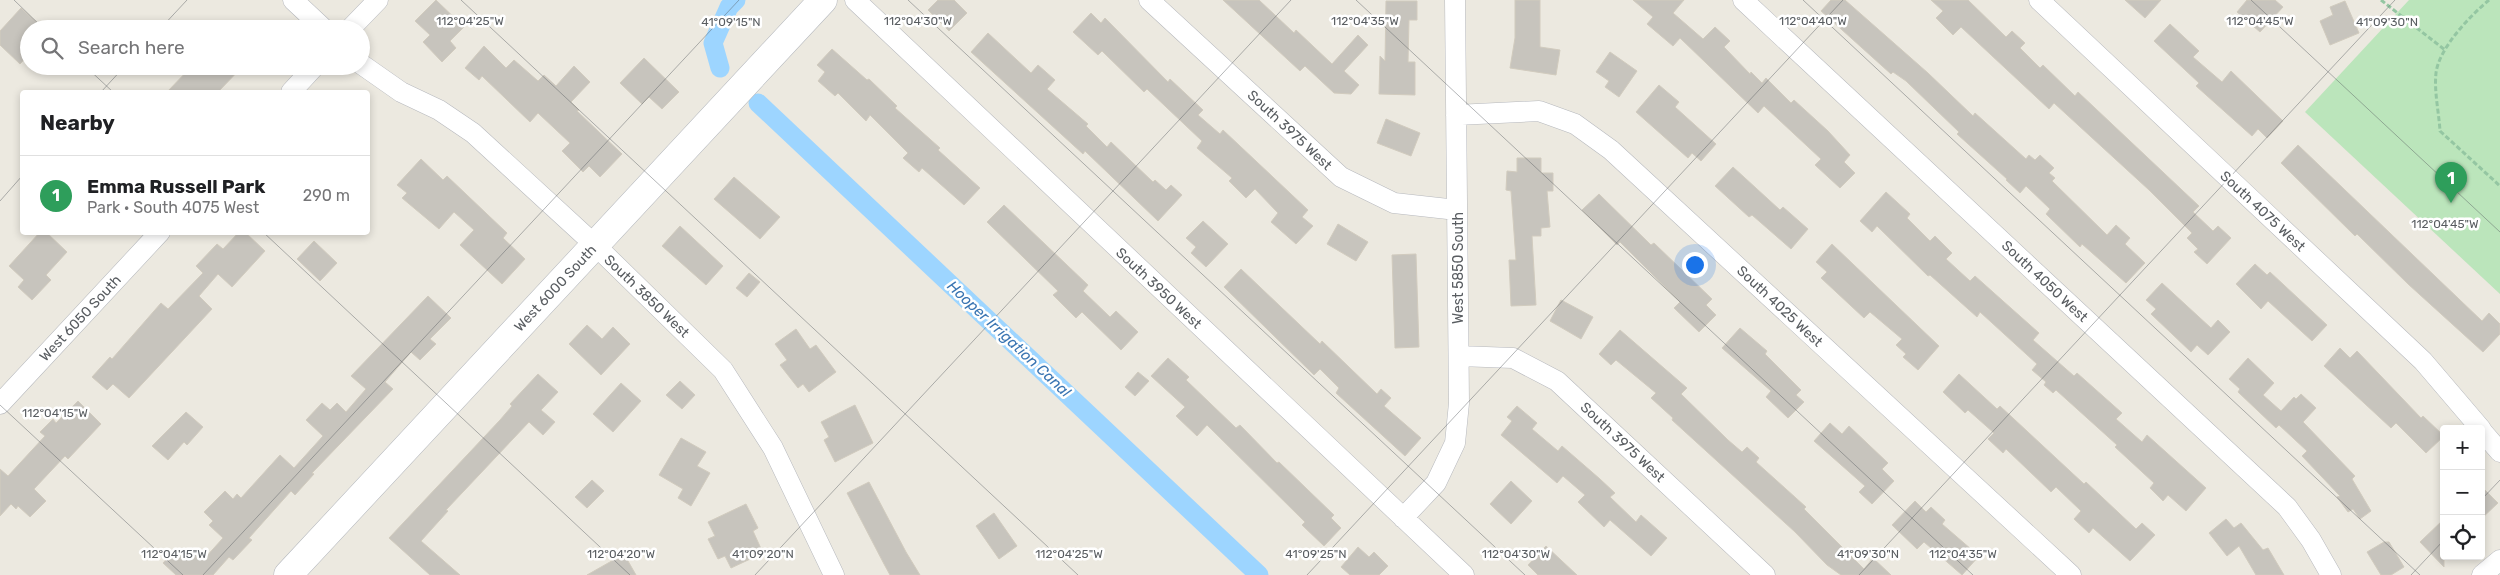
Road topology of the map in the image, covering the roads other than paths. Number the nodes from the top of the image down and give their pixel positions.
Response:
1 (293, 0) edge
2 (378, 0) edge
3 (823, 0) edge
4 (855, 0) edge
5 (1150, 0) edge
6 (1455, 0) edge
7 (1743, 0) edge
8 (2039, 0) edge
9 (314, 20) edge
10 (359, 20) edge
11 (370, 70) edge
12 (307, 75) edge
13 (293, 90) edge
14 (1456, 115) junction
15 (1457, 210) junction
16 (157, 235) edge
17 (595, 245) junction
18 (1458, 356) junction
19 (0, 404) edge
20 (2478, 425) edge
21 (2485, 434) edge
22 (2500, 452) edge
23 (1403, 518) junction
24 (2500, 560) edge
25 (288, 575) edge
26 (834, 575) edge
27 (1464, 575) edge
28 (1765, 575) edge
29 (2071, 575) edge
30 (2331, 575) edge
31 (2482, 575) edge

1 - 9 street
2 - 10 street
3 - 17 street, West 6000 South
4 - 23 street, South 3950 West
5 - 15 street, South 3975 West
6 - 14 street, West 5850 South
7 - 30 street, South 4050 West
8 - 20 street, South 4075 West
11 - 17 street, South 3850 West
12 - 13 street
14 - 15 street, West 5850 South
14 - 29 street, South 4025 West
15 - 18 street, West 5850 South
16 - 19 street, West 6050 South
17 - 25 street, West 6000 South
17 - 26 street, South 3850 West
18 - 23 street, West 5850 South
18 - 28 street, South 3975 West
21 - 22 street, South 4075 West
23 - 27 street, South 3950 West
24 - 31 street

